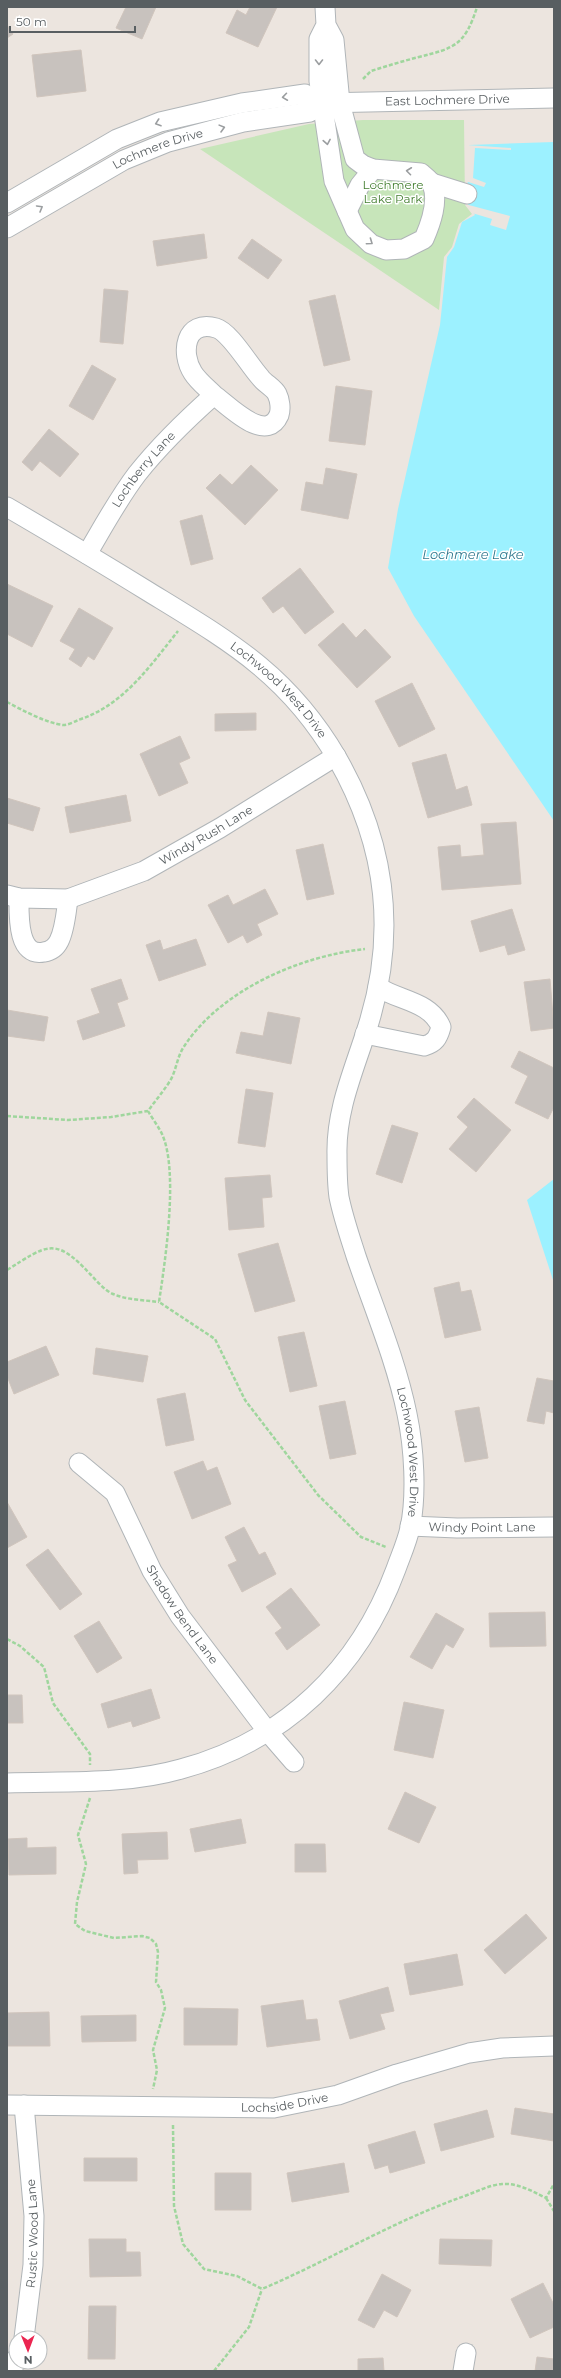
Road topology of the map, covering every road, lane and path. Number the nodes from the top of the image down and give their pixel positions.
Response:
1 (477, 7) edge
2 (326, 16) edge
3 (363, 79) dead end
4 (554, 98) edge
5 (330, 103) junction
6 (373, 169) junction
7 (432, 183) junction
8 (467, 194) dead end
9 (7, 203) edge
10 (347, 211) junction
11 (8, 225) edge
12 (214, 395) junction
13 (7, 507) edge
14 (87, 554) junction
15 (188, 616) junction
16 (7, 702) edge
17 (336, 756) junction
18 (13, 896) edge
19 (68, 899) junction
20 (384, 947) junction
21 (378, 987) junction
22 (365, 1034) junction
23 (148, 1111) junction
24 (7, 1116) edge
25 (7, 1270) edge
26 (159, 1302) junction
27 (79, 1463) dead end
28 (410, 1526) junction
29 (554, 1527) edge
30 (402, 1552) junction
31 (7, 1639) edge
32 (268, 1732) junction
33 (294, 1762) dead end
34 (91, 1780) junction
35 (7, 1783) edge
36 (554, 2046) edge
37 (15, 2105) edge
38 (169, 2107) junction
39 (554, 2184) edge
40 (546, 2198) junction
41 (554, 2211) edge
42 (262, 2289) junction
43 (25, 2330) edge
44 (214, 2371) edge

1 - 3 path
2 - 5 street
4 - 5 street, East Lochmere Drive
5 - 6 street
5 -> 9 street, Lochmere Drive
5 -> 10 street
11 -> 5 street, Lochmere Drive
7 -> 6 street
6 - 10 street
7 - 8 street
10 -> 7 street
12 - 12 street
12 - 14 street, Lochberry Lane
13 - 14 street, Lochwood West Drive
14 - 15 street, Lochwood West Drive
15 - 16 path
15 - 17 street, Lochwood West Drive
17 - 19 street, Windy Rush Lane
17 - 20 street, Lochwood West Drive
18 - 19 street, Windy Rush Lane
18 - 19 street, Windy Rush Lane
20 - 21 street, Lochwood West Drive
20 - 23 path
21 - 22 street, Lochwood West Drive
21 - 22 street
22 - 28 street, Lochwood West Drive
23 - 24 path
23 - 26 path
25 - 26 path
26 - 30 path
27 - 32 street, Shadow Bend Lane
28 - 29 street, Windy Point Lane
28 - 30 street, Lochwood West Drive
30 - 32 street, Lochwood West Drive
31 - 34 path
32 - 33 street, Shadow Bend Lane
32 - 34 street, Lochwood West Drive
34 - 35 street, Lochwood West Drive
34 - 38 path
36 - 38 street, Lochside Drive
37 - 38 street, Lochside Drive
37 - 43 street, Rustic Wood Lane
38 - 42 path
39 - 40 path
40 - 41 path
40 - 42 path
42 - 44 path

